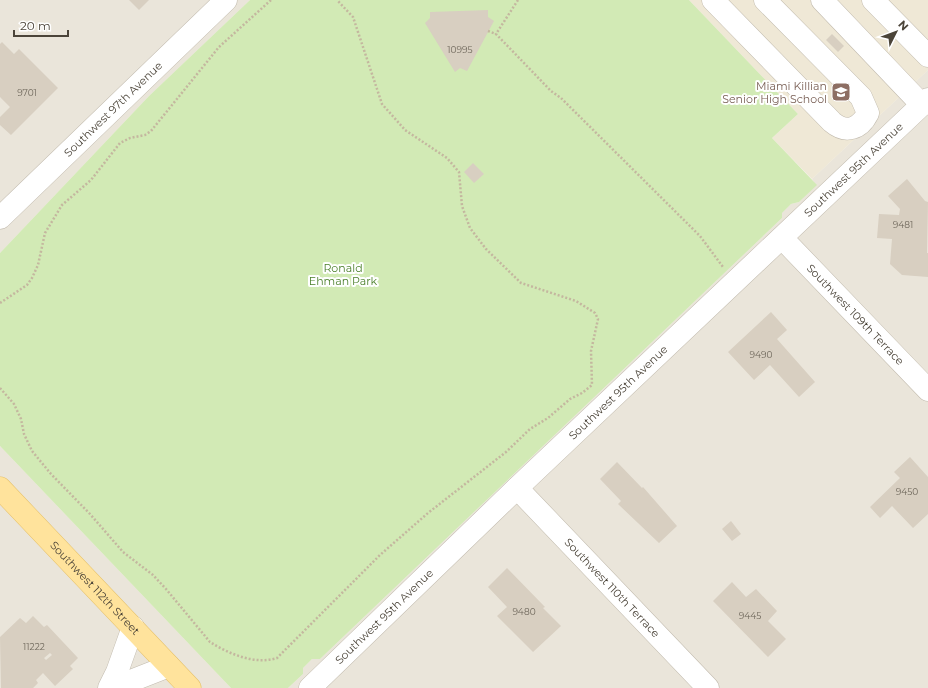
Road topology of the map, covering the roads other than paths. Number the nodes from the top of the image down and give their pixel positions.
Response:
1 (226, 0) edge
2 (714, 0) edge
3 (765, 0) edge
4 (822, 0) edge
5 (873, 0) edge
6 (928, 56) edge
7 (925, 102) edge
8 (3, 210) edge
9 (782, 238) junction
10 (928, 390) edge
11 (0, 488) edge
12 (517, 488) junction
13 (133, 627) junction
14 (170, 666) junction
15 (109, 688) edge
16 (114, 688) edge
17 (190, 688) edge
18 (310, 688) edge
19 (708, 688) edge

1 - 8 street, Southwest 97th Avenue
2 - 3 street
4 - 7 street
5 - 6 street
7 - 9 street, Southwest 95th Avenue
9 - 10 street, Southwest 109th Terrace
9 - 12 street, Southwest 95th Avenue
11 - 13 main road, Southwest 112th Street
12 - 18 street, Southwest 95th Avenue
12 - 19 street, Southwest 110th Terrace
13 - 14 main road, Southwest 112th Street
13 - 15 street
14 - 16 street
14 - 17 main road, Southwest 112th Street

